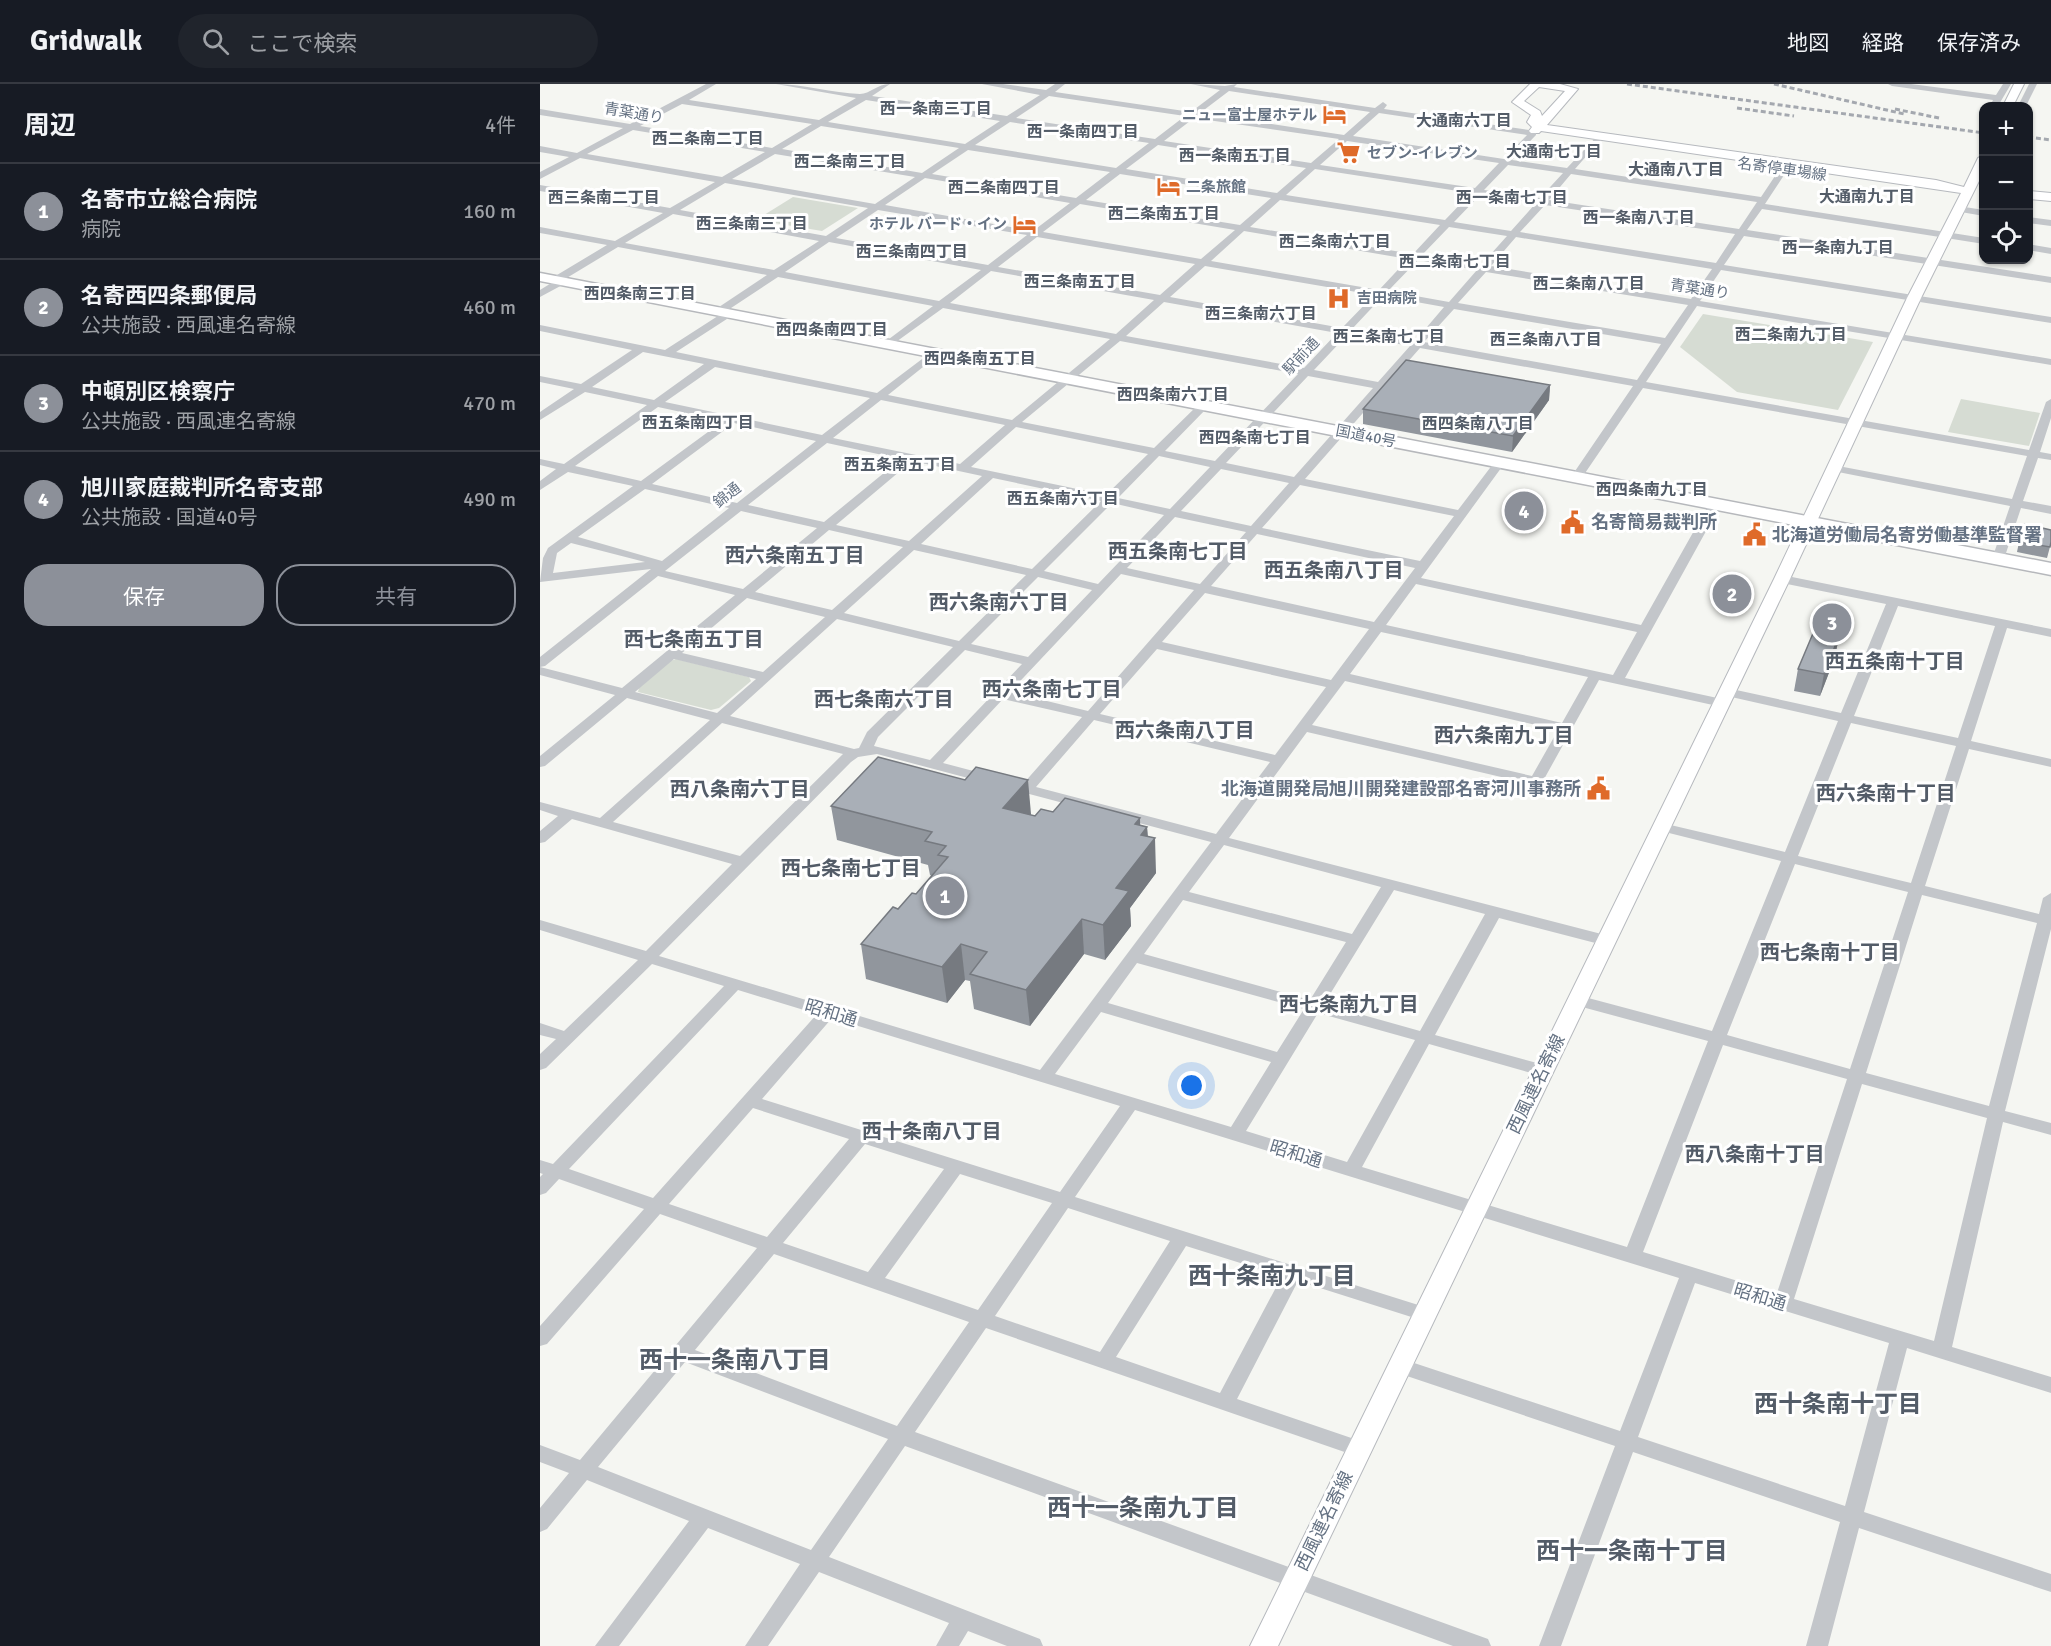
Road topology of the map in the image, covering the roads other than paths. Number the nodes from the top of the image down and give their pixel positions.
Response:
1 (712, 84) edge
2 (780, 84) edge
3 (886, 84) edge
4 (986, 84) edge
5 (1061, 84) edge
6 (1196, 84) edge
7 (1536, 84) edge
8 (1892, 84) edge
9 (2007, 84) edge
10 (2019, 84) edge
11 (2033, 84) edge
12 (1232, 86) edge
13 (1047, 93) junction
14 (864, 97) junction
15 (1999, 98) junction
16 (681, 101) junction
17 (1996, 102) edge
18 (2010, 102) edge
19 (2024, 102) edge
20 (1380, 107) junction
21 (540, 112) edge
22 (1193, 115) junction
23 (1008, 119) junction
24 (820, 123) junction
25 (631, 128) junction
26 (1536, 130) junction
27 (1346, 138) junction
28 (1598, 139) junction
29 (1157, 142) junction
30 (966, 147) junction
31 (540, 149) edge
32 (773, 151) junction
33 (579, 155) junction
34 (1506, 162) junction
35 (1313, 166) junction
36 (1786, 166) junction
37 (1979, 167) edge
38 (1118, 171) junction
39 (1569, 171) junction
40 (540, 176) edge
41 (922, 176) junction
42 (724, 180) junction
43 (540, 188) edge
44 (1968, 191) junction
45 (1478, 192) junction
46 (1979, 192) edge
47 (2033, 195) edge
48 (1278, 197) junction
49 (2051, 197) edge
50 (1078, 201) junction
51 (1542, 202) junction
52 (1761, 203) junction
53 (876, 206) junction
54 (1958, 209) junction
55 (672, 211) junction
56 (1979, 212) edge
57 (2033, 221) edge
58 (2051, 223) edge
59 (1447, 224) junction
60 (1241, 229) junction
61 (540, 230) edge
62 (1741, 232) junction
63 (1036, 234) junction
64 (1514, 234) junction
65 (1946, 234) junction
66 (828, 239) junction
67 (1979, 240) edge
68 (616, 244) junction
69 (2033, 248) edge
70 (2051, 251) edge
71 (1415, 257) junction
72 (1203, 262) junction
73 (1932, 262) junction
74 (1718, 267) junction
75 (991, 268) junction
76 (1483, 268) junction
77 (776, 274) junction
78 (540, 277) edge
79 (559, 280) junction
80 (2051, 280) edge
81 (1381, 293) junction
82 (540, 294) edge
83 (1162, 298) junction
84 (1914, 298) junction
85 (1694, 303) junction
86 (942, 305) junction
87 (1451, 305) junction
88 (724, 312) junction
89 (2051, 320) edge
90 (540, 328) edge
91 (1346, 331) junction
92 (1118, 337) junction
93 (1896, 337) junction
94 (1667, 342) junction
95 (889, 344) junction
96 (1418, 344) junction
97 (642, 348) junction
98 (668, 353) junction
99 (934, 353) junction
100 (2051, 362) edge
101 (714, 363) junction
102 (1307, 372) junction
103 (540, 379) edge
104 (1070, 379) junction
105 (1639, 384) junction
106 (1381, 386) junction
107 (582, 388) junction
108 (880, 396) junction
109 (2051, 402) edge
110 (657, 404) junction
111 (1204, 405) junction
112 (1265, 416) junction
113 (540, 417) edge
114 (732, 420) junction
115 (1855, 422) junction
116 (1014, 423) junction
117 (1342, 431) junction
118 (824, 440) junction
119 (1156, 452) junction
120 (2034, 454) junction
121 (2051, 457) edge
122 (909, 458) junction
123 (540, 462) edge
124 (1500, 462) junction
125 (1219, 465) junction
126 (567, 468) junction
127 (1833, 468) junction
128 (962, 469) junction
129 (990, 475) junction
130 (1577, 477) junction
131 (1298, 480) junction
132 (644, 485) junction
133 (540, 486) edge
134 (1108, 500) junction
135 (1715, 504) junction
136 (2017, 504) junction
137 (739, 507) junction
138 (2051, 510) edge
139 (1173, 513) junction
140 (1462, 514) junction
141 (1809, 522) junction
142 (826, 527) junction
143 (1254, 530) junction
144 (570, 539) junction
145 (913, 546) junction
146 (1998, 559) junction
147 (1424, 566) junction
148 (660, 568) junction
149 (2051, 569) edge
150 (1119, 570) junction
151 (1034, 573) junction
152 (543, 578) edge
153 (1782, 579) junction
154 (1413, 580) junction
155 (1101, 588) junction
156 (1203, 588) junction
157 (745, 593) junction
158 (1893, 602) junction
159 (836, 615) junction
160 (2002, 624) junction
161 (1378, 627) junction
162 (1646, 630) junction
163 (2051, 633) edge
164 (1154, 644) junction
165 (962, 645) junction
166 (671, 654) junction
167 (1031, 662) junction
168 (540, 663) edge
169 (540, 671) edge
170 (1595, 676) junction
171 (766, 677) junction
172 (1338, 680) junction
173 (1617, 680) junction
174 (624, 693) junction
175 (1000, 694) junction
176 (1724, 698) junction
177 (1090, 716) junction
178 (720, 718) junction
179 (1847, 718) junction
180 (1303, 727) junction
181 (1565, 728) junction
182 (1962, 743) junction
183 (860, 751) junction
184 (1278, 760) junction
185 (540, 763) edge
186 (2051, 763) edge
187 (934, 764) junction
188 (1027, 788) junction
189 (540, 806) edge
190 (569, 814) junction
191 (603, 823) junction
192 (1662, 828) junction
193 (1220, 838) junction
194 (540, 839) edge
195 (1791, 858) junction
196 (743, 862) junction
197 (1391, 883) junction
198 (1917, 889) junction
199 (1178, 894) junction
200 (2051, 898) edge
201 (1495, 910) junction
202 (2048, 921) edge
203 (540, 925) edge
204 (1357, 940) junction
205 (1606, 941) junction
206 (1132, 956) junction
207 (649, 958) junction
208 (735, 984) junction
209 (1577, 1000) junction
210 (1096, 1005) junction
211 (1315, 1006) junction
212 (828, 1012) junction
213 (540, 1029) edge
214 (1424, 1037) junction
215 (567, 1038) junction
216 (1717, 1039) junction
217 (1281, 1059) junction
218 (540, 1064) edge
219 (1542, 1070) junction
220 (1044, 1077) junction
221 (1857, 1077) junction
222 (750, 1101) junction
223 (1131, 1103) junction
224 (1996, 1114) junction
225 (2051, 1129) edge
226 (1235, 1134) junction
227 (861, 1136) junction
228 (956, 1166) junction
229 (548, 1169) edge
230 (1351, 1171) junction
231 (540, 1188) edge
232 (1066, 1200) junction
233 (657, 1207) junction
234 (1475, 1210) junction
235 (1182, 1237) junction
236 (768, 1245) junction
237 (1632, 1257) junction
238 (1293, 1273) junction
239 (1689, 1275) junction
240 (872, 1281) junction
241 (1783, 1304) junction
242 (1424, 1314) junction
243 (984, 1319) junction
244 (540, 1339) edge
245 (1900, 1340) junction
246 (680, 1352) junction
247 (1941, 1352) junction
248 (1104, 1361) junction
249 (1399, 1366) junction
250 (2051, 1385) edge
251 (1225, 1403) junction
252 (902, 1436) junction
253 (1626, 1441) junction
254 (1359, 1449) junction
255 (540, 1453) edge
256 (583, 1470) junction
257 (703, 1518) junction
258 (1852, 1518) junction
259 (540, 1523) edge
260 (815, 1561) junction
261 (1296, 1578) junction
262 (2051, 1583) edge
263 (963, 1619) junction
264 (606, 1646) edge
265 (756, 1646) edge
266 (947, 1646) edge
267 (1032, 1646) edge
268 (1263, 1646) edge
269 (1480, 1646) edge
270 (1550, 1646) edge
271 (1817, 1646) edge

1 - 16 street
2 - 14 street
3 - 14 street
4 - 13 street
5 - 13 street
6 - 12 street
7 - 26 main road
7 - 26 main road
8 - 15 street
9 - 15 street
10 - 18 main road
11 - 19 street
12 - 20 street
12 - 22 street
13 - 22 street
13 - 23 street
14 - 23 street
14 - 24 street
15 - 17 street
16 - 24 street
16 - 25 street
20 - 26 street
20 - 27 street
21 - 25 street, 青葉通り
22 - 27 street
22 - 29 street
23 - 29 street
23 - 30 street
24 - 30 street
24 - 32 street
25 - 32 street, 青葉通り
25 - 33 street
26 - 28 main road, 名寄停車場線
26 - 34 street, 駅前通
27 - 34 street
27 - 35 street
28 - 36 main road, 名寄停車場線
28 - 39 street
29 - 35 street
29 - 38 street
30 - 38 street
30 - 41 street
31 - 33 street
32 - 41 street, 青葉通り
32 - 42 street
33 - 40 street
33 - 42 street
34 - 39 street
34 - 45 street, 駅前通
35 - 45 street
35 - 48 street
36 - 44 main road, 名寄停車場線
36 - 52 street
37 - 44 main road
38 - 48 street
38 - 50 street
39 - 51 street
39 - 52 street
41 - 50 street, 青葉通り
41 - 53 street
42 - 53 street
42 - 55 street
43 - 55 street
44 - 46 main road, 名寄停車場線
44 - 54 main road
45 - 51 street
45 - 59 street, 駅前通
47 - 49 main road
48 - 59 street
48 - 60 street
50 - 60 street, 青葉通り
50 - 63 street
51 - 62 street
51 - 64 street
52 - 62 street
52 - 65 street
53 - 63 street
53 - 66 street
54 - 56 street
54 - 65 main road
55 - 66 street
55 - 68 street
57 - 58 street
59 - 64 street
59 - 71 street, 駅前通
60 - 71 street, 青葉通り
60 - 72 street
61 - 68 street
62 - 73 street
62 - 74 street
63 - 72 street
63 - 75 street
64 - 74 street
64 - 76 street
65 - 67 street
65 - 73 main road
66 - 75 street
66 - 77 street
68 - 77 street
68 - 79 street
69 - 70 street
71 - 76 street, 青葉通り
71 - 81 street, 駅前通
72 - 81 street
72 - 83 street
73 - 80 street
73 - 84 main road
74 - 84 street
74 - 85 street
75 - 83 street
75 - 86 street
76 - 85 street, 青葉通り
76 - 87 street
77 - 86 street
77 - 88 street
78 - 79 highway, 国道40号
79 - 82 street
79 - 88 highway, 国道40号
81 - 87 street
81 - 91 street, 駅前通
83 - 91 street
83 - 92 street
84 - 89 street
84 - 93 main road
85 - 93 street, 青葉通り
85 - 94 street
86 - 92 street
86 - 95 street
87 - 94 street
87 - 96 street
88 - 95 highway, 国道40号
88 - 98 street
90 - 97 street
91 - 96 street
91 - 102 street, 駅前通
92 - 102 street
92 - 104 street
93 - 100 street, 青葉通り
93 - 115 main road
94 - 105 street
95 - 99 highway, 国道40号
96 - 105 street
96 - 106 street
97 - 98 street
97 - 107 street
98 - 101 street
99 - 104 highway, 国道40号
99 - 108 street, 錦通
101 - 108 street
101 - 110 street
102 - 106 street
102 - 112 street, 駅前通
103 - 107 street
104 - 111 highway, 国道40号
104 - 116 street
105 - 115 street
105 - 130 street
106 - 117 street
107 - 110 street
107 - 113 street
108 - 116 street
108 - 118 street, 錦通
109 - 120 street
110 - 114 street
110 - 126 street
111 - 112 highway, 国道40号
111 - 119 street
112 - 117 highway, 国道40号
112 - 125 street, 駅前通
114 - 118 street
114 - 132 street
115 - 120 street
115 - 127 main road
116 - 119 street
116 - 128 street
117 - 124 highway, 国道40号
117 - 131 street
118 - 122 street
118 - 137 street, 錦通
119 - 125 street
119 - 134 street
120 - 121 street
120 - 136 street
122 - 128 street
122 - 142 street
123 - 126 street
124 - 130 highway, 国道40号
124 - 140 street
125 - 131 street
125 - 139 street, 駅前通
126 - 132 street
126 - 133 street
127 - 136 street
127 - 141 main road
128 - 129 street
129 - 134 street
129 - 145 street
130 - 135 highway, 国道40号
131 - 140 street
131 - 143 street
132 - 137 street
132 - 144 street
134 - 139 street
134 - 151 street
135 - 141 highway, 国道40号
135 - 162 street
136 - 138 street
136 - 146 street
137 - 142 street
137 - 148 street, 錦通
139 - 143 street
139 - 150 street, 駅前通
140 - 147 street
141 - 146 highway, 国道40号
141 - 153 main road, 西風連名寄線
142 - 145 street
142 - 157 street
143 - 147 street
143 - 156 street
144 - 148 street
144 - 152 street
145 - 151 street
145 - 159 street
146 - 149 highway, 国道40号
147 - 154 street
148 - 152 street
148 - 157 street
148 - 168 street, 錦通
150 - 155 street, 駅前通
150 - 156 street
151 - 155 street
151 - 165 street
153 - 158 street
153 - 176 main road, 西風連名寄線
154 - 161 street
154 - 162 street
155 - 167 street, 駅前通
156 - 161 street
156 - 164 street
157 - 159 street
157 - 166 street
158 - 160 street
158 - 179 street
159 - 165 street
159 - 171 street
160 - 163 street
160 - 182 street
161 - 170 street
161 - 172 street
162 - 173 street
164 - 172 street
164 - 177 street
165 - 167 street
165 - 183 street
166 - 171 street
166 - 174 street
167 - 175 street, 駅前通
169 - 174 street
170 - 173 street
170 - 181 street
171 - 178 street
172 - 180 street
172 - 181 street
173 - 176 street
174 - 178 street
174 - 185 street
175 - 177 street
175 - 187 street, 駅前通
176 - 179 street
176 - 192 main road, 西風連名寄線
177 - 184 street
177 - 188 street
178 - 183 street
178 - 191 street
179 - 182 street
179 - 195 street
180 - 181 street
180 - 184 street
182 - 186 street
182 - 198 street
183 - 187 street
183 - 196 street
184 - 193 street
187 - 188 street
188 - 193 street
189 - 190 street
190 - 191 street
190 - 194 street
191 - 196 street
192 - 195 street
192 - 205 main road, 西風連名寄線
193 - 197 street
193 - 199 street
195 - 198 street
195 - 216 street
196 - 207 street
197 - 201 street
197 - 204 street
198 - 202 street
198 - 221 street
199 - 204 street
199 - 206 street
200 - 202 street
201 - 205 street
201 - 214 street
202 - 224 street
203 - 207 street, 昭和通
204 - 211 street
205 - 209 main road, 西風連名寄線
206 - 210 street
206 - 211 street
207 - 208 street, 昭和通
207 - 215 street
208 - 212 street, 昭和通
208 - 229 street
209 - 216 street
209 - 219 main road, 西風連名寄線
210 - 217 street
210 - 220 street
211 - 214 street
211 - 217 street
212 - 220 street, 昭和通
212 - 222 street
213 - 215 street
214 - 219 street
214 - 230 street
215 - 218 street
216 - 221 street
216 - 237 street
217 - 226 street
219 - 234 main road, 西風連名寄線
220 - 223 street, 昭和通
221 - 224 street
221 - 241 street
222 - 227 street
222 - 233 street
223 - 226 street, 昭和通
223 - 232 street
224 - 225 street
224 - 247 street
226 - 230 street, 昭和通
227 - 228 street
227 - 236 street
228 - 232 street
228 - 240 street
229 - 231 street
229 - 233 street
230 - 234 street, 昭和通
232 - 235 street
232 - 243 street
233 - 236 street
233 - 244 street
234 - 237 street, 昭和通
234 - 242 main road, 西風連名寄線
235 - 238 street
235 - 248 street
236 - 240 street
236 - 246 street
237 - 239 street, 昭和通
238 - 242 street
238 - 251 street
239 - 241 street, 昭和通
239 - 253 street
240 - 243 street
241 - 245 street, 昭和通
242 - 249 main road, 西風連名寄線
243 - 248 street
243 - 252 street
245 - 247 street, 昭和通
245 - 258 street
246 - 252 street
246 - 256 street
247 - 250 street, 昭和通
248 - 251 street
249 - 253 street
249 - 254 main road, 西風連名寄線
251 - 254 street
252 - 260 street
252 - 261 street
253 - 258 street
253 - 270 street
254 - 261 main road, 西風連名寄線
255 - 256 street
256 - 257 street
256 - 259 street
257 - 260 street
257 - 264 street
258 - 262 street
258 - 271 street
260 - 263 street
260 - 265 street
261 - 268 main road, 西風連名寄線
261 - 269 street
263 - 266 street
263 - 267 street

